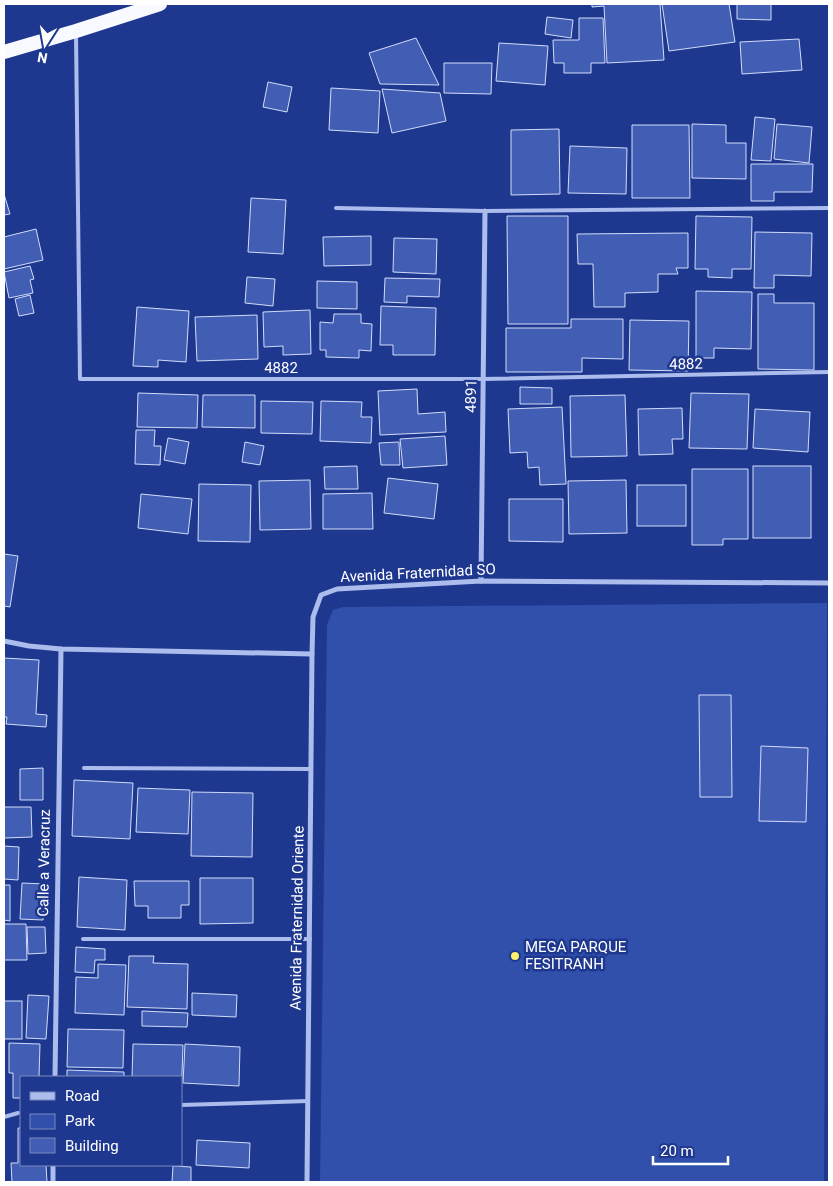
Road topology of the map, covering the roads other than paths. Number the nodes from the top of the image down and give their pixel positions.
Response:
1 (160, 4) edge
2 (145, 6) edge
3 (76, 31) junction
4 (4, 52) edge
5 (336, 208) dead end
6 (829, 208) edge
7 (485, 211) junction
8 (829, 372) edge
9 (483, 379) junction
10 (482, 581) junction
11 (829, 583) edge
12 (4, 641) edge
13 (61, 649) junction
14 (312, 654) junction
15 (84, 768) dead end
16 (311, 769) junction
17 (83, 939) dead end
18 (310, 939) junction
19 (55, 1076) edge
20 (308, 1101) junction
21 (182, 1105) edge
22 (18, 1113) dead end
23 (4, 1117) edge
24 (53, 1166) edge
25 (53, 1182) edge
26 (307, 1182) edge

1 - 2 highway
2 - 3 highway
3 - 4 highway
3 - 9 lane, 4882
5 - 7 lane
6 - 7 lane
7 - 9 street, 4891
8 - 9 lane, 4882
9 - 10 street, 4891
10 - 11 street, Avenida Fraternidad SO
10 - 14 street, Avenida Fraternidad SO
12 - 13 street
13 - 14 street
13 - 19 street, Calle a Veracruz
14 - 16 street, Avenida Fraternidad Oriente
15 - 16 lane
16 - 18 street, Avenida Fraternidad Oriente
17 - 18 lane
18 - 20 street, Avenida Fraternidad Oriente
20 - 21 lane
20 - 26 street, Avenida Fraternidad Oriente
22 - 23 lane
24 - 25 street

